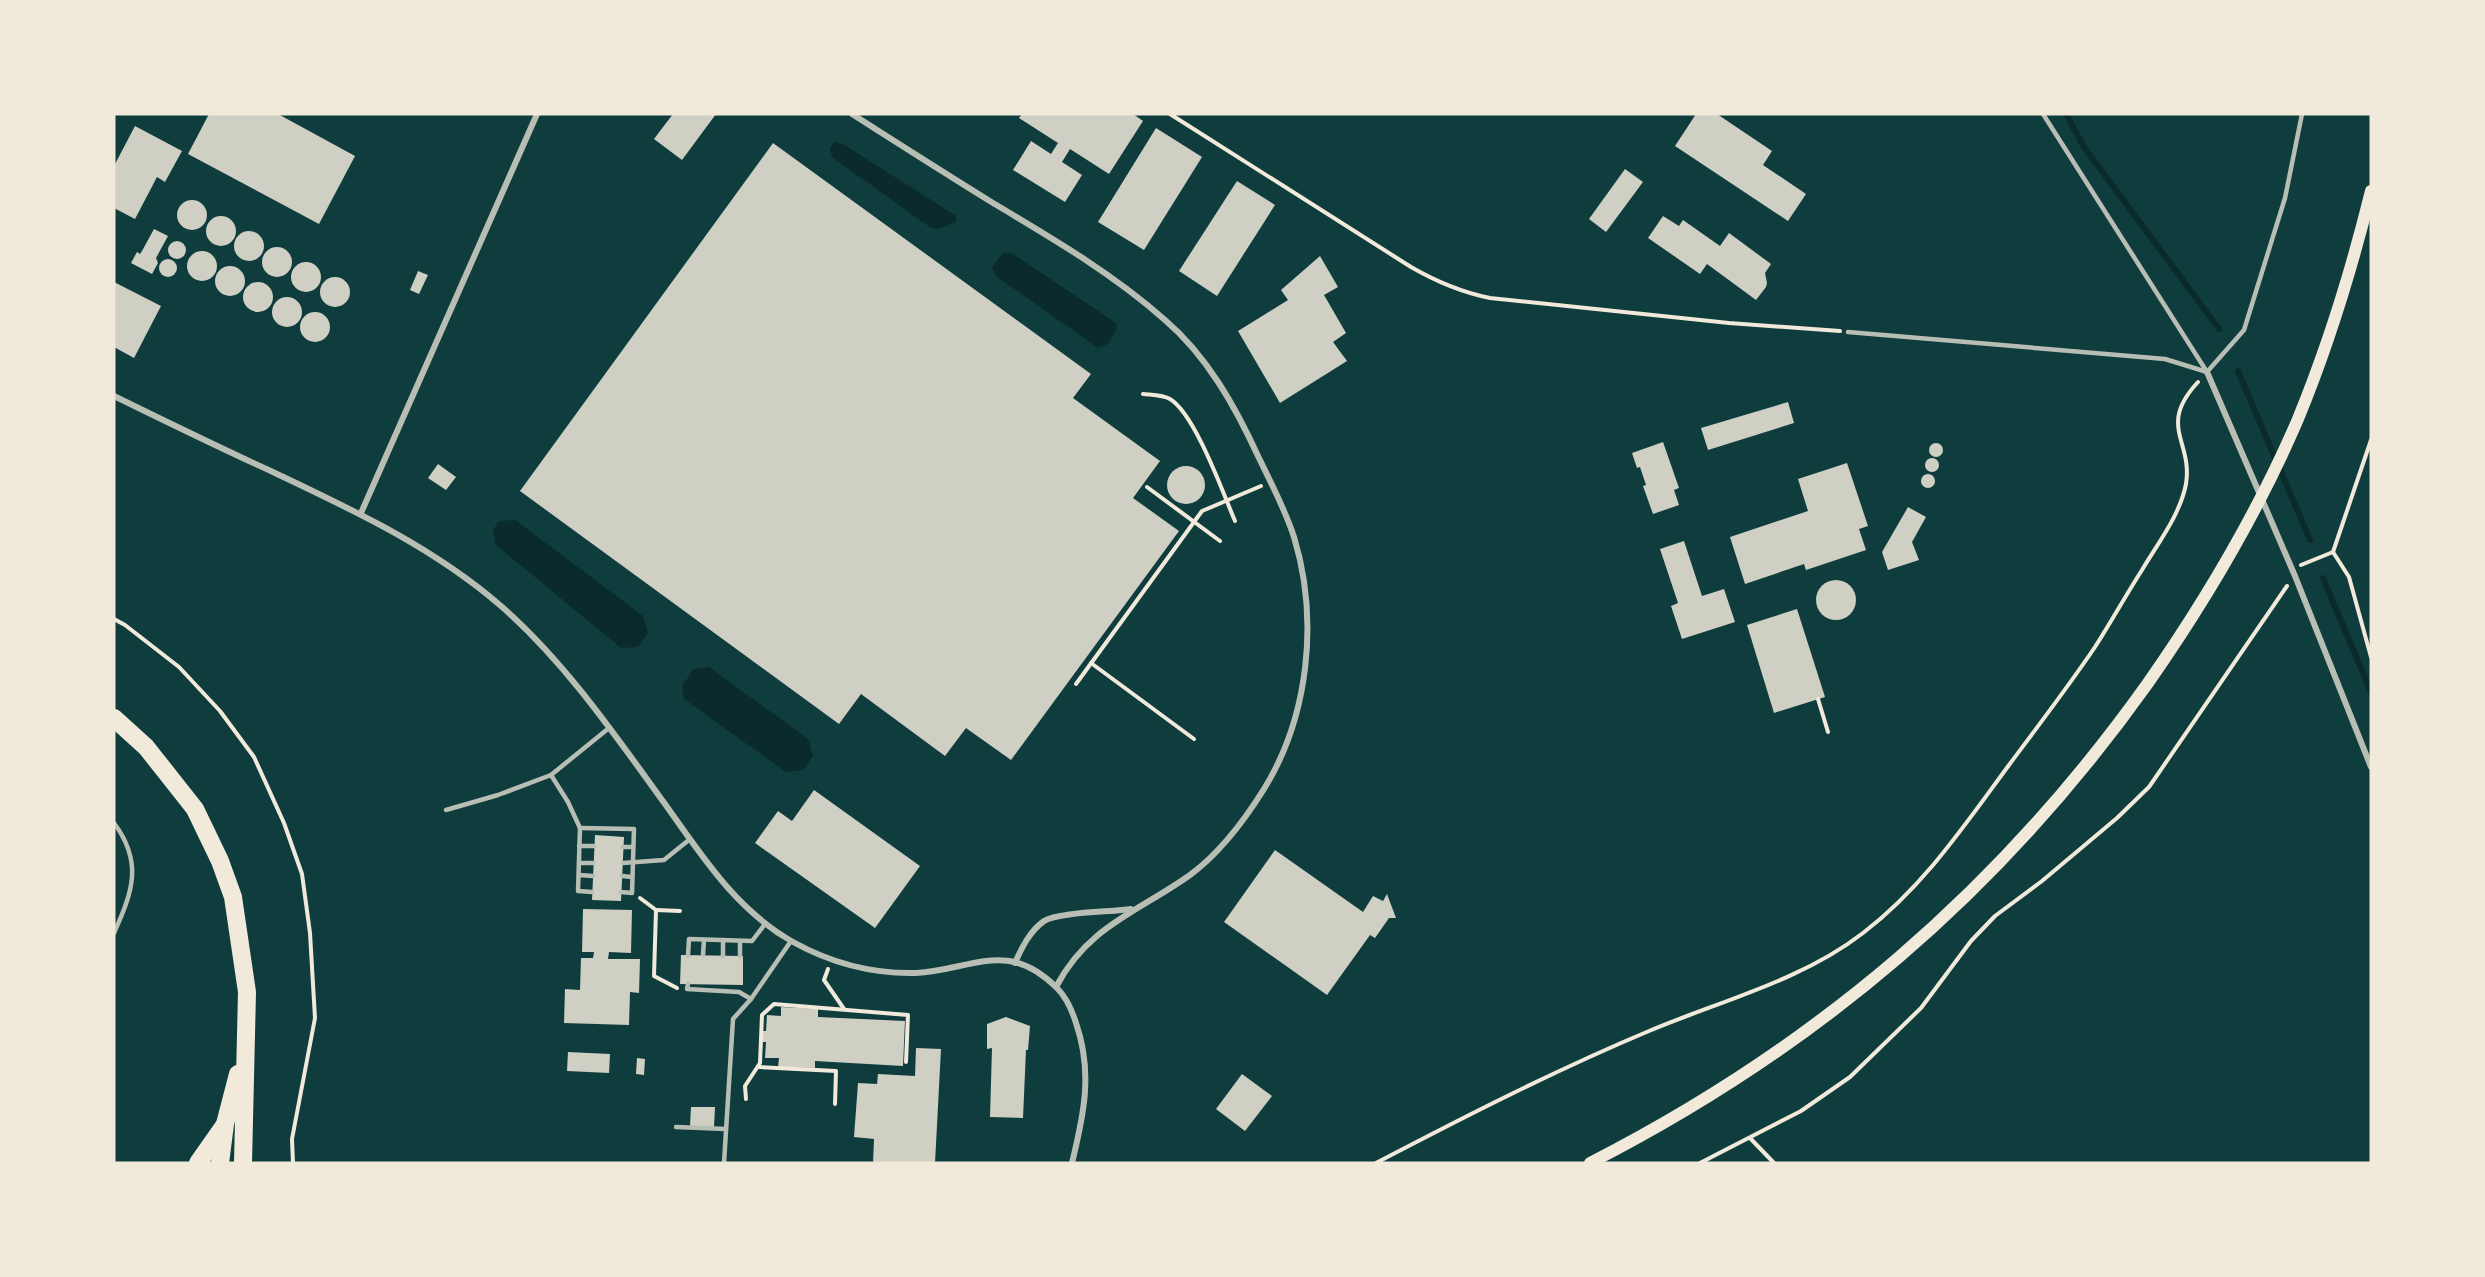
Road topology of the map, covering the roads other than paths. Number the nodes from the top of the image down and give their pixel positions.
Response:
1 (537, 114) edge
2 (852, 114) edge
3 (2043, 114) edge
4 (2302, 114) edge
5 (2371, 191) edge
6 (1848, 332) road end
7 (2207, 372) junction
8 (114, 396) edge
9 (361, 513) junction
10 (114, 718) edge
11 (609, 728) junction
12 (2371, 767) edge
13 (551, 775) junction
14 (446, 810) dead end
15 (114, 823) edge
16 (580, 828) junction
17 (690, 839) junction
18 (579, 846) junction
19 (594, 846) dead end
20 (623, 847) dead end
21 (633, 847) junction
22 (579, 862) junction
23 (593, 863) dead end
24 (622, 863) dead end
25 (633, 864) junction
26 (579, 876) junction
27 (593, 876) dead end
28 (622, 876) dead end
29 (632, 877) junction
30 (592, 891) dead end
31 (621, 892) dead end
32 (1135, 908) junction
33 (765, 924) junction
34 (114, 933) edge
35 (704, 940) junction
36 (723, 940) junction
37 (740, 941) junction
38 (791, 941) junction
39 (688, 955) dead end
40 (704, 955) dead end
41 (723, 956) dead end
42 (740, 956) dead end
43 (1016, 963) junction
44 (688, 984) dead end
45 (739, 985) dead end
46 (1056, 987) junction
47 (739, 992) junction
48 (751, 999) junction
49 (246, 1046) junction
50 (225, 1124) junction
51 (676, 1127) dead end
52 (726, 1129) junction
53 (243, 1162) edge
54 (198, 1163) edge
55 (220, 1163) edge
56 (724, 1163) edge
57 (1072, 1163) edge
58 (1590, 1163) edge

1 - 9 street
2 - 32 street
3 - 7 lane
4 - 7 lane
5 - 58 main road
6 - 7 lane
7 - 12 street
8 - 9 street
9 - 11 street
10 - 49 highway
11 - 13 lane
11 - 17 street
13 - 14 lane
13 - 16 lane
15 - 34 lane
16 - 18 lane
16 - 21 lane
17 - 25 lane
17 - 33 street
18 - 19 lane
18 - 22 lane
20 - 21 lane
21 - 25 lane
22 - 23 lane
22 - 26 lane
24 - 25 lane
25 - 29 lane
26 - 27 lane
26 - 30 lane
28 - 29 lane
29 - 31 lane
32 - 43 street
32 - 46 street
33 - 37 lane
33 - 38 street
35 - 36 lane
35 - 39 lane
35 - 40 lane
36 - 37 lane
36 - 41 lane
37 - 42 lane
38 - 43 street
38 - 48 lane
43 - 46 street
44 - 47 lane
45 - 47 lane
46 - 57 street
47 - 48 lane
48 - 52 lane
49 - 50 highway
49 - 53 highway
50 - 54 highway
50 - 55 highway
51 - 52 lane
52 - 56 lane

